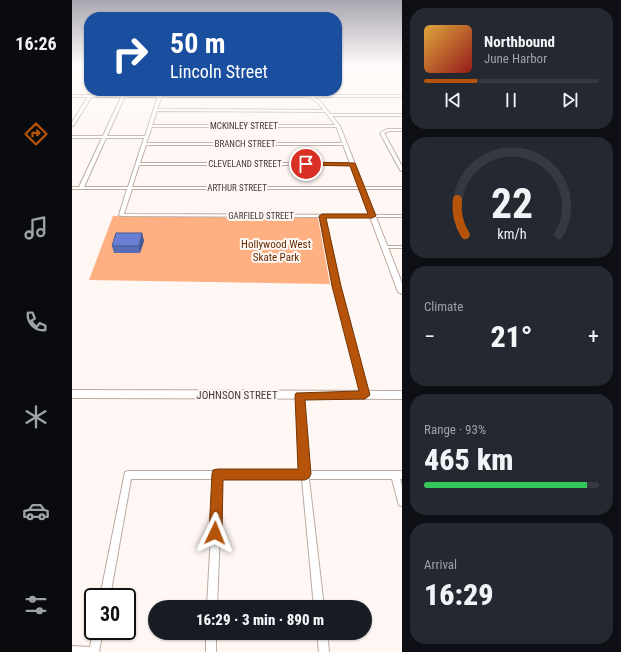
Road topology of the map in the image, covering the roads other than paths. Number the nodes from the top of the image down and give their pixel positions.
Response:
1 (90, 96) edge
2 (123, 96) edge
3 (160, 96) edge
4 (310, 96) edge
5 (321, 96) edge
6 (324, 108) junction
7 (155, 110) junction
8 (331, 115) junction
9 (402, 115) edge
10 (72, 125) edge
11 (150, 126) junction
12 (338, 126) junction
13 (402, 130) edge
14 (72, 137) edge
15 (105, 137) junction
16 (147, 137) junction
17 (144, 144) junction
18 (345, 144) junction
19 (138, 164) junction
20 (352, 164) junction
21 (402, 170) edge
22 (72, 188) edge
23 (81, 188) junction
24 (130, 188) junction
25 (361, 188) junction
26 (402, 188) edge
27 (322, 216) junction
28 (372, 216) junction
29 (402, 216) edge
30 (402, 247) edge
31 (385, 248) junction
32 (401, 288) edge
33 (72, 394) edge
34 (365, 395) junction
35 (402, 395) edge
36 (300, 396) junction
37 (218, 474) junction
38 (305, 474) junction
39 (399, 475) edge
40 (402, 502) edge
41 (107, 588) edge
42 (212, 600) edge
43 (318, 600) edge
44 (96, 640) edge
45 (211, 640) edge
46 (323, 640) edge
47 (72, 651) edge
48 (94, 652) edge
49 (210, 652) edge
50 (324, 652) edge

1 - 10 street
2 - 15 street
3 - 7 street
4 - 6 street
5 - 6 street
6 - 7 street
6 - 8 street
7 - 11 street
8 - 9 street
8 - 12 street
11 - 12 street, MCKINLEY STREET
11 - 16 street
12 - 18 street
13 - 21 street
14 - 15 street
15 - 16 street
15 - 23 street
16 - 17 street
17 - 18 street, BRANCH STREET
17 - 19 street
18 - 20 street
19 - 20 street, CLEVELAND STREET
19 - 24 street
20 - 25 street
22 - 23 street, ARTHUR STREET
23 - 24 street, ARTHUR STREET
24 - 25 street, ARTHUR STREET
24 - 27 street, GARFIELD STREET
25 - 26 street, ARTHUR STREET
25 - 28 street
27 - 28 street, GARFIELD STREET
27 - 34 street
28 - 29 street, GARFIELD STREET
28 - 31 street
30 - 31 street
31 - 32 street
33 - 36 street, JOHNSON STREET
34 - 35 street, JOHNSON STREET
34 - 36 street, JOHNSON STREET
36 - 38 street
37 - 38 street
37 - 41 street
37 - 42 street
38 - 39 street
38 - 43 street
39 - 40 street
44 - 48 street
45 - 49 street
46 - 50 street
47 - 48 street

